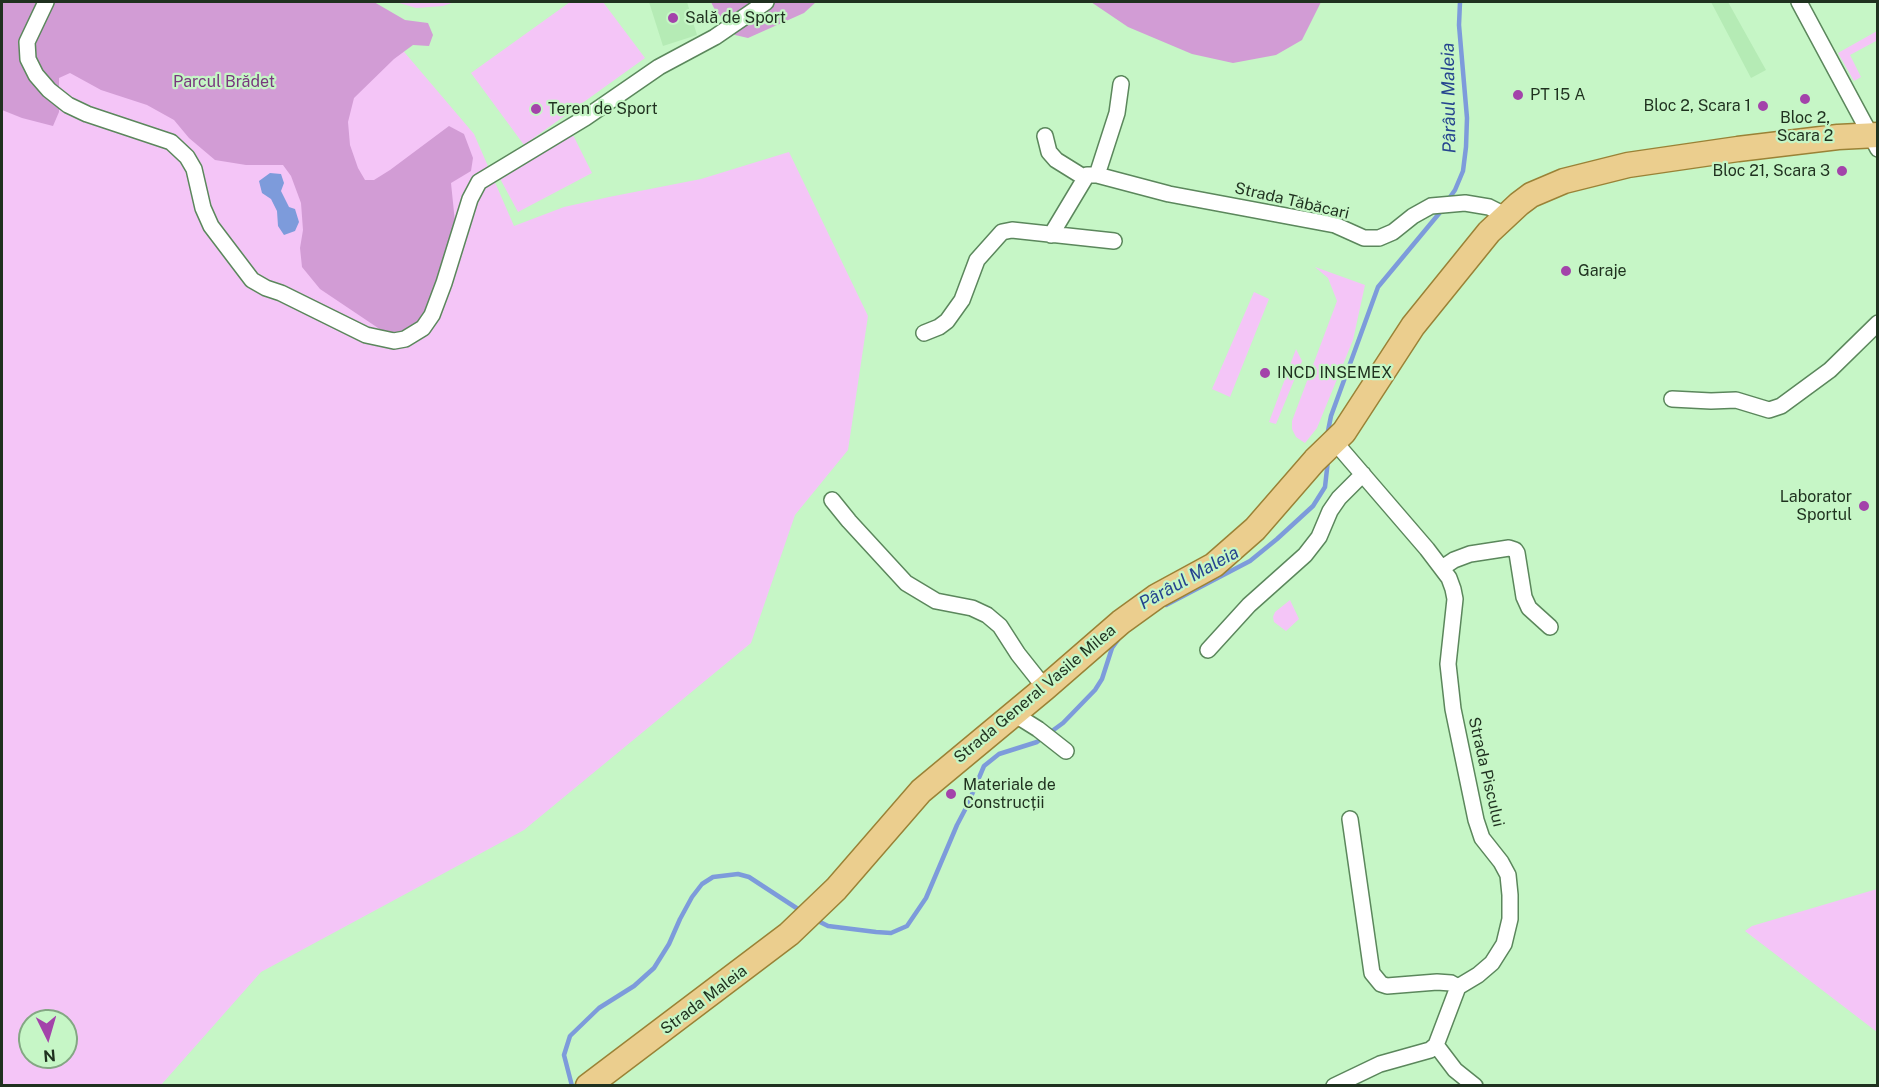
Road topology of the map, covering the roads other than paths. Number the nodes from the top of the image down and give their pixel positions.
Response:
1 (46, 2) edge
2 (766, 2) edge
3 (1799, 2) edge
4 (1121, 84) dead end
5 (1045, 136) dead end
6 (1875, 140) edge
7 (1091, 176) junction
8 (1505, 215) junction
9 (1051, 235) junction
10 (1114, 241) dead end
11 (1878, 323) edge
12 (924, 333) dead end
13 (1672, 399) dead end
14 (1334, 441) junction
15 (1363, 474) junction
16 (832, 500) dead end
17 (1442, 568) junction
18 (1550, 627) dead end
19 (1208, 650) dead end
20 (1045, 688) junction
21 (1014, 714) junction
22 (1066, 751) dead end
23 (1350, 819) dead end
24 (815, 909) joint
25 (1458, 987) junction
26 (1436, 1045) junction
27 (588, 1086) edge
28 (1334, 1086) edge
29 (1475, 1086) edge

1 - 2 street
3 - 6 street
4 - 7 street
5 - 7 street, Strada Tăbăcari
6 - 8 main road, Strada General Vasile Milea
7 - 8 street, Strada Tăbăcari
7 - 9 street
8 - 14 main road, Strada General Vasile Milea
9 - 10 street
9 - 12 street
11 - 13 street
14 - 15 street, Strada Piscului
14 - 20 main road, Strada General Vasile Milea
15 - 17 street, Strada Piscului
15 - 19 street
16 - 20 street
17 - 18 street
17 - 25 street, Strada Piscului
20 - 21 main road, Strada General Vasile Milea
21 - 22 street
21 - 24 main road, Strada General Vasile Milea
23 - 25 street
24 - 27 main road, Strada Maleia
25 - 26 street
26 - 28 street
26 - 29 street

